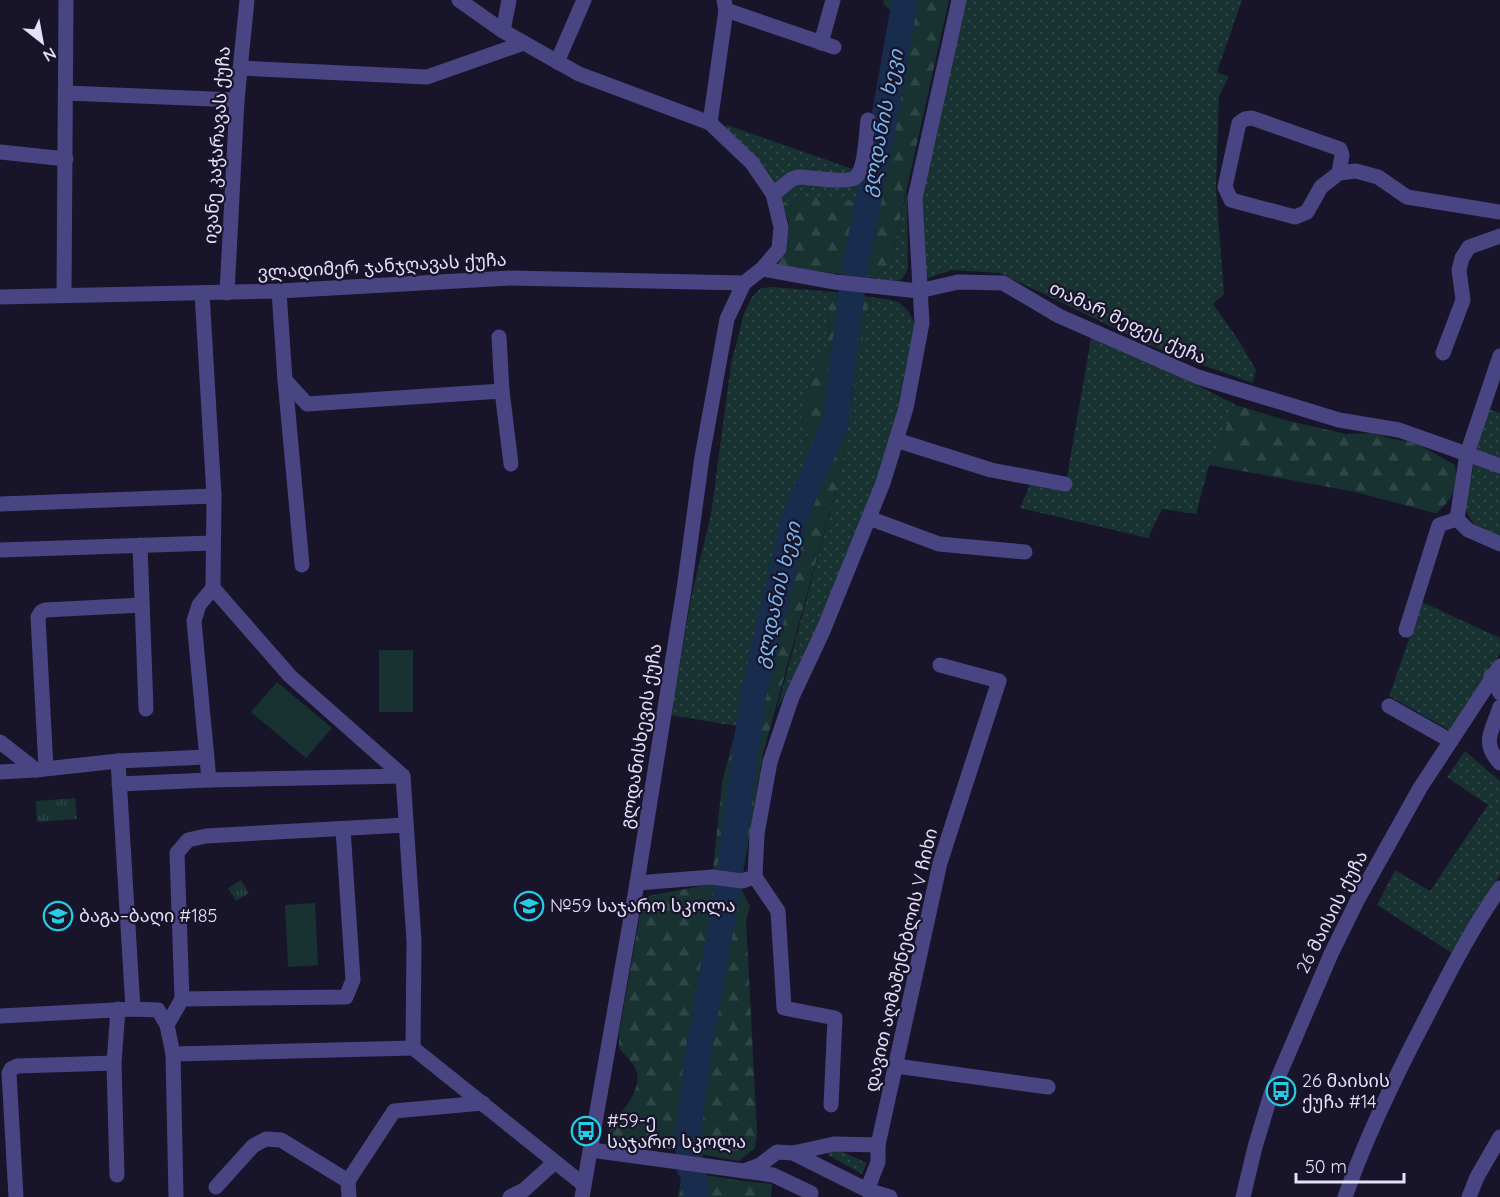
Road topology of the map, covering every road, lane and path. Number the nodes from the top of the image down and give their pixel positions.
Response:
1 (66, 0) edge
2 (247, 0) edge
3 (459, 0) edge
4 (509, 0) edge
5 (584, 0) edge
6 (833, 0) edge
7 (959, 0) edge
8 (725, 5) edge
9 (503, 32) junction
10 (525, 43) junction
11 (557, 62) junction
12 (240, 68) junction
13 (66, 93) junction
14 (237, 100) junction
15 (868, 120) dead end
16 (710, 123) junction
17 (0, 152) edge
18 (66, 159) junction
19 (1340, 173) junction
20 (773, 194) junction
21 (1500, 212) edge
22 (1500, 236) edge
23 (762, 269) junction
24 (744, 283) junction
25 (279, 291) junction
26 (919, 291) junction
27 (202, 293) junction
28 (227, 293) junction
29 (64, 295) junction
30 (0, 297) edge
31 (499, 337) dead end
32 (1443, 353) dead end
33 (1500, 356) edge
34 (285, 380) junction
35 (502, 391) junction
36 (896, 440) junction
37 (1467, 454) junction
38 (511, 464) dead end
39 (1500, 466) edge
40 (1065, 484) dead end
41 (214, 496) junction
42 (0, 504) edge
43 (869, 518) junction
44 (1457, 519) junction
45 (213, 543) junction
46 (1500, 544) edge
47 (140, 545) junction
48 (0, 550) edge
49 (1025, 552) dead end
50 (302, 565) dead end
51 (213, 588) junction
52 (142, 605) junction
53 (1406, 630) dead end
54 (940, 664) dead end
55 (1496, 671) edge
56 (1500, 693) edge
57 (1389, 706) dead end
58 (1500, 706) edge
59 (146, 709) dead end
60 (1451, 741) junction
61 (0, 742) edge
62 (206, 757) junction
63 (118, 761) junction
64 (1500, 763) edge
65 (41, 769) junction
66 (0, 772) edge
67 (403, 776) junction
68 (209, 780) junction
69 (119, 784) junction
70 (406, 825) junction
71 (344, 828) junction
72 (748, 879) junction
73 (637, 884) junction
74 (1500, 888) edge
75 (182, 999) junction
76 (125, 1009) junction
77 (0, 1016) edge
78 (168, 1025) junction
79 (413, 1048) junction
80 (173, 1054) junction
81 (114, 1063) junction
82 (896, 1066) junction
83 (1048, 1087) dead end
84 (483, 1103) junction
85 (831, 1105) dead end
86 (1500, 1137) edge
87 (878, 1145) junction
88 (591, 1150) junction
89 (794, 1153) junction
90 (555, 1162) junction
91 (740, 1171) junction
92 (117, 1175) dead end
93 (348, 1181) junction
94 (216, 1187) dead end
95 (867, 1190) junction
96 (583, 1191) edge
97 (815, 1196) edge
98 (16, 1197) edge
99 (176, 1197) edge
100 (349, 1197) edge
101 (510, 1197) edge
102 (890, 1197) edge
103 (1243, 1197) edge
104 (1345, 1197) edge
105 (1469, 1197) edge

1 - 13 street
2 - 12 street, ივანე კაჭარავას ქუჩა
3 - 9 street
4 - 9 street
5 - 11 street
6 - 8 street
7 - 26 street
8 - 16 street
9 - 10 street
10 - 11 street
10 - 12 street
11 - 16 street
12 - 14 street, ივანე კაჭარავას ქუჩა
13 - 14 street
13 - 18 street
14 - 28 street, ივანე კაჭარავას ქუჩა
15 - 20 street
16 - 20 street
17 - 18 street
18 - 29 street
19 - 19 street
19 - 21 street
20 - 23 street
22 - 32 street
23 - 24 street
23 - 26 street
24 - 25 street, ვლადიმერ ჯანჯღავას ქუჩა
24 - 73 street, გლდანისხევის ქუჩა
25 - 28 street, ვლადიმერ ჯანჯღავას ქუჩა
25 - 34 street
26 - 36 street
26 - 37 street, თამარ მეფეს ქუჩა
27 - 28 street, ვლადიმერ ჯანჯღავას ქუჩა
27 - 29 street, ვლადიმერ ჯანჯღავას ქუჩა
27 - 41 street
29 - 30 street, ვლადიმერ ჯანჯღავას ქუჩა
31 - 35 street
33 - 37 street
34 - 35 street
34 - 50 street
35 - 38 street
36 - 40 street
36 - 43 street
37 - 39 street, თამარ მეფეს ქუჩა
37 - 44 street
41 - 42 street
41 - 45 street
43 - 49 street
43 - 72 street
44 - 46 street
44 - 53 street
45 - 47 street
45 - 51 street
47 - 48 street
47 - 52 street
51 - 62 street
51 - 67 street
52 - 59 street
52 - 65 street
54 - 82 street, დავით აღმაშენებლის V ჩიხი
55 - 56 street
55 - 60 street, 26 მაისის ქუჩა
57 - 60 street
58 - 64 street
60 - 103 street, 26 მაისის ქუჩა
61 - 65 street
62 - 63 street
62 - 68 street
63 - 65 street
63 - 69 street
65 - 66 street
67 - 68 street
67 - 70 street
68 - 69 street
69 - 76 street
70 - 71 street
70 - 79 street
71 - 75 street
71 - 75 street
72 - 73 street
72 - 85 street
73 - 88 street, გლდანისხევის ქუჩა
74 - 104 street
75 - 78 street
76 - 77 street
76 - 78 street
76 - 81 street
78 - 80 street
79 - 80 street
79 - 84 street
80 - 99 street
81 - 92 street
81 - 98 street
82 - 83 street
82 - 87 street, დავით აღმაშენებლის V ჩიხი
84 - 90 street
84 - 93 street
86 - 105 street
87 - 89 street
87 - 95 street, დავით აღმაშენებლის V ჩიხი
88 - 91 street
88 - 96 street, გლდანისხევის ქუჩა
89 - 91 street
89 - 95 street
90 - 96 street
90 - 101 street
91 - 97 street
93 - 94 street
93 - 100 street
95 - 102 street

